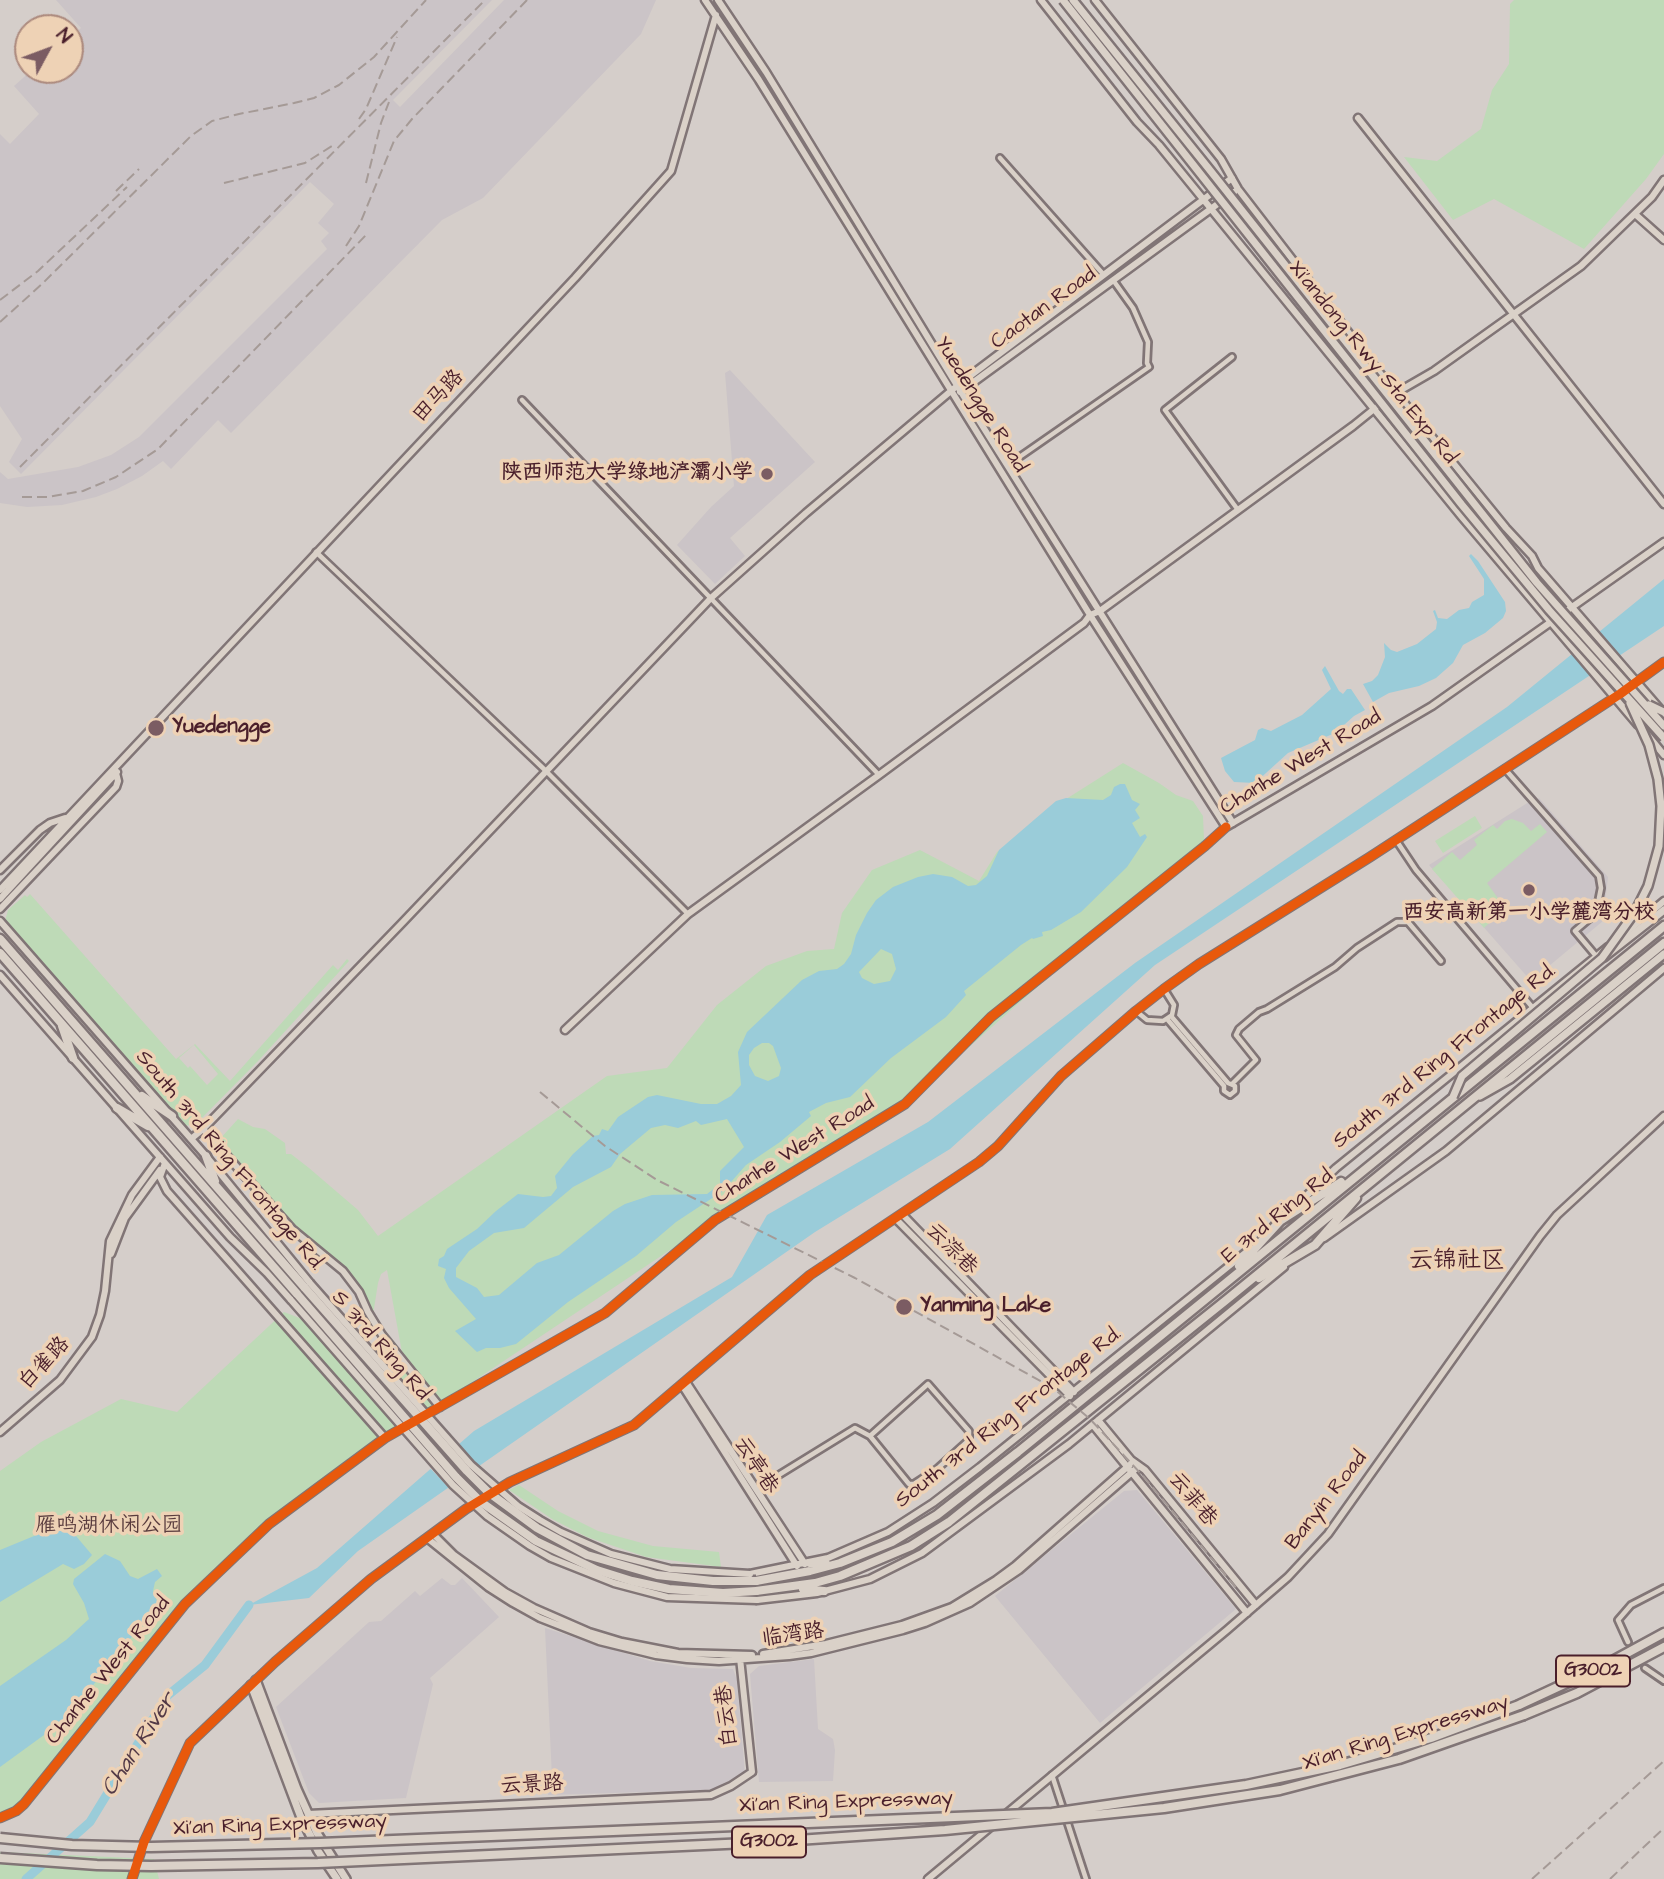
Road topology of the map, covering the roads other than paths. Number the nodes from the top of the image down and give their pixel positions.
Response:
1 (705, 0) edge
2 (718, 0) edge
3 (1041, 0) edge
4 (1063, 0) edge
5 (1073, 0) edge
6 (1095, 0) edge
7 (716, 15) junction
8 (1358, 118) dead end
9 (1000, 158) dead end
10 (1232, 178) junction
11 (1664, 180) edge
12 (1238, 189) junction
13 (1204, 201) junction
14 (1210, 209) junction
15 (1635, 214) junction
16 (1664, 240) edge
17 (1104, 276) junction
18 (1113, 280) junction
19 (1512, 314) junction
20 (1233, 357) dead end
21 (960, 388) junction
22 (951, 391) junction
23 (1395, 392) junction
24 (522, 400) dead end
25 (1374, 409) junction
26 (1008, 465) junction
27 (1664, 504) edge
28 (1238, 510) junction
29 (1664, 542) edge
30 (316, 552) junction
31 (712, 598) junction
32 (1574, 610) junction
33 (1100, 611) junction
34 (1090, 615) junction
35 (1552, 625) junction
36 (1664, 662) edge
37 (1636, 681) junction
38 (1626, 696) junction
39 (1615, 698) junction
40 (1644, 703) junction
41 (1664, 713) edge
42 (1664, 726) edge
43 (1664, 738) edge
44 (1664, 755) edge
45 (119, 764) junction
46 (1505, 769) junction
47 (546, 771) junction
48 (116, 774) junction
49 (879, 775) junction
50 (1658, 779) junction
51 (1664, 799) edge
52 (67, 817) junction
53 (1233, 823) junction
54 (1226, 827) junction
55 (1396, 840) junction
56 (48, 843) junction
57 (0, 870) edge
58 (0, 890) edge
59 (0, 899) edge
60 (1664, 901) edge
61 (0, 909) edge
62 (1664, 910) edge
63 (688, 914) junction
64 (0, 922) edge
65 (1664, 926) edge
66 (0, 939) edge
67 (1664, 943) edge
68 (0, 953) edge
69 (1664, 954) edge
70 (1599, 957) junction
71 (1441, 961) dead end
72 (1664, 968) edge
73 (0, 975) edge
74 (1164, 989) junction
75 (1533, 1008) junction
76 (1136, 1011) junction
77 (1169, 1017) junction
78 (62, 1023) junction
79 (565, 1030) dead end
80 (73, 1058) junction
81 (1232, 1084) junction
82 (131, 1088) junction
83 (1454, 1097) junction
84 (1467, 1103) junction
85 (117, 1108) junction
86 (172, 1116) junction
87 (1664, 1116) edge
88 (203, 1129) junction
89 (156, 1131) junction
90 (191, 1139) junction
91 (1398, 1142) junction
92 (206, 1156) junction
93 (162, 1160) junction
94 (1372, 1180) junction
95 (217, 1187) junction
96 (899, 1216) junction
97 (1280, 1221) junction
98 (1315, 1245) junction
99 (307, 1286) junction
100 (1221, 1287) junction
101 (294, 1298) junction
102 (1225, 1301) junction
103 (684, 1384) junction
104 (1072, 1394) junction
105 (440, 1407) junction
106 (1096, 1422) junction
107 (0, 1432) edge
108 (870, 1436) junction
109 (384, 1438) junction
110 (1133, 1466) junction
111 (756, 1489) junction
112 (911, 1531) joint
113 (430, 1536) junction
114 (911, 1546) joint
115 (804, 1564) junction
116 (832, 1565) junction
117 (753, 1577) junction
118 (790, 1587) junction
119 (1664, 1588) edge
120 (824, 1591) junction
121 (757, 1596) junction
122 (1256, 1605) junction
123 (1247, 1613) junction
124 (1664, 1633) edge
125 (1628, 1642) tunnel mouth
126 (1664, 1647) edge
127 (740, 1657) junction
128 (1645, 1668) tunnel mouth
129 (1664, 1681) edge
130 (253, 1683) junction
131 (752, 1772) joint
132 (1052, 1774) junction
133 (308, 1814) junction
134 (0, 1818) edge
135 (0, 1838) edge
136 (0, 1858) edge
137 (132, 1879) edge
138 (337, 1879) edge
139 (346, 1879) edge
140 (928, 1879) edge
141 (1086, 1879) edge

1 - 7 street, Yuedengge Road
2 - 21 street, Yuedengge Road
3 - 13 street
4 - 38 main road, Xi'andong Rwy Sta Exp Rd, bridge
5 - 40 main road, Xi'andong Rwy Sta Exp Rd, bridge
6 - 10 street
7 - 22 street, Yuedengge Road
7 - 30 street, 田马路
8 - 19 street
9 - 17 street
10 - 12 street
10 - 13 street, Caotan Road
11 - 15 street
12 - 14 street, Caotan Road
12 - 23 street
13 - 14 street
13 - 17 street, Caotan Road
14 - 18 street, Caotan Road
14 - 25 street
15 - 16 street
15 - 19 street
17 - 21 street, Caotan Road
18 - 21 street, Caotan Road
18 - 26 street
19 - 23 street
19 - 27 street
20 - 28 street
21 - 22 street
21 - 26 street, Yuedengge Road
22 - 31 street
22 - 34 street, Yuedengge Road
23 - 25 street
23 - 32 street
24 - 31 street
25 - 28 street
25 - 35 street
26 - 33 street, Yuedengge Road
28 - 33 street
29 - 32 street, Chanhe West Road
30 - 45 street, 田马路
30 - 47 street
31 - 47 street
31 - 49 street
32 - 35 street, Chanhe West Road
32 - 37 street
33 - 34 street
33 - 53 street, Yuedengge Road
34 - 49 street
34 - 54 street, Yuedengge Road
35 - 39 street
35 - 53 street, Chanhe West Road
36 - 37 street
37 - 39 street
37 - 41 street
38 - 43 main road, Xi'andong Rwy Sta Exp Rd, bridge
38 - 50 main road, bridge
39 - 44 street
39 - 46 street
40 - 41 main road, bridge
40 - 42 main road, Xi'andong Rwy Sta Exp Rd, bridge
45 - 48 street
45 - 52 street, 田马路
46 - 55 street
46 - 70 street
47 - 63 street
47 - 88 street
48 - 56 street
48 - 61 street
49 - 63 street
50 - 51 main road, bridge
50 - 70 main road, bridge
52 - 56 street
52 - 57 street
53 - 54 street, Chanhe West Road
54 - 105 street, Chanhe West Road
55 - 74 street
55 - 75 street
56 - 58 street
56 - 59 street
60 - 70 street, South 3rd Ring Frontage Rd.
62 - 70 main road, bridge
63 - 79 street
64 - 86 street, South 3rd Ring Frontage Rd.
65 - 83 highway, E 3rd Ring Rd
66 - 82 highway, S 3rd Ring Rd
67 - 84 highway, E 3rd Ring Rd
68 - 78 highway, S 3rd Ring Rd
69 - 84 main road
70 - 75 street, South 3rd Ring Frontage Rd.
70 - 83 main road, bridge
71 - 81 street
72 - 98 street
73 - 80 street, South 3rd Ring Frontage Rd.
74 - 76 street
74 - 77 street
75 - 97 street, South 3rd Ring Frontage Rd.
76 - 77 street
76 - 96 street
77 - 81 street
77 - 81 street
78 - 80 highway
78 - 89 highway, S 3rd Ring Rd
80 - 85 street, South 3rd Ring Frontage Rd.
82 - 86 highway
82 - 95 highway, S 3rd Ring Rd
83 - 91 highway, E 3rd Ring Rd
84 - 94 highway, E 3rd Ring Rd
85 - 89 highway
85 - 93 street, South 3rd Ring Frontage Rd.
86 - 90 street, South 3rd Ring Frontage Rd.
87 - 122 street, Banyin Road
88 - 90 street
88 - 105 street
89 - 101 highway, S 3rd Ring Rd
90 - 92 street, South 3rd Ring Frontage Rd.
91 - 97 highway
91 - 100 highway, E 3rd Ring Rd
92 - 95 highway
92 - 99 street, South 3rd Ring Frontage Rd.
93 - 101 street, South 3rd Ring Frontage Rd.
93 - 107 street, 白雀路
93 - 109 street
94 - 98 highway
94 - 102 highway, E 3rd Ring Rd
95 - 99 highway, S 3rd Ring Rd
96 - 103 street
96 - 104 street, 云淙巷
97 - 100 highway
97 - 104 street, South 3rd Ring Frontage Rd.
98 - 102 highway
98 - 106 street
99 - 117 highway, S 3rd Ring Rd, bridge
100 - 112 highway, E 3rd Ring Rd
101 - 121 highway, S 3rd Ring Rd, bridge
102 - 114 highway, E 3rd Ring Rd
103 - 111 street
103 - 113 street
103 - 115 street, 云亭巷
104 - 115 street, South 3rd Ring Frontage Rd.
105 - 109 street, Chanhe West Road
106 - 110 street, 云菲巷
106 - 120 street
108 - 108 street
108 - 111 street
109 - 134 street, Chanhe West Road
110 - 122 street, 云菲巷
110 - 123 street, 云菲巷
110 - 127 street, 临湾路
111 - 115 street
112 - 116 highway, S 3rd Ring Rd
113 - 127 street, 临湾路
113 - 130 street
114 - 118 highway, S 3rd Ring Rd
115 - 116 highway
115 - 117 street, South 3rd Ring Frontage Rd.
116 - 117 highway, S 3rd Ring Rd
118 - 120 highway
118 - 121 highway, S 3rd Ring Rd
119 - 125 street
120 - 121 street
122 - 123 street, Banyin Road
123 - 132 street, Banyin Road
124 - 135 highway, Xi'an Ring Expressway / G3002, bridge
126 - 136 highway, Xi'an Ring Expressway / G3002, bridge
127 - 131 street, 白云巷
128 - 129 street
130 - 133 main road
130 - 137 street
130 - 138 main road
131 - 133 street, 云景路
132 - 140 street, Banyin Road
132 - 141 street
133 - 139 main road

